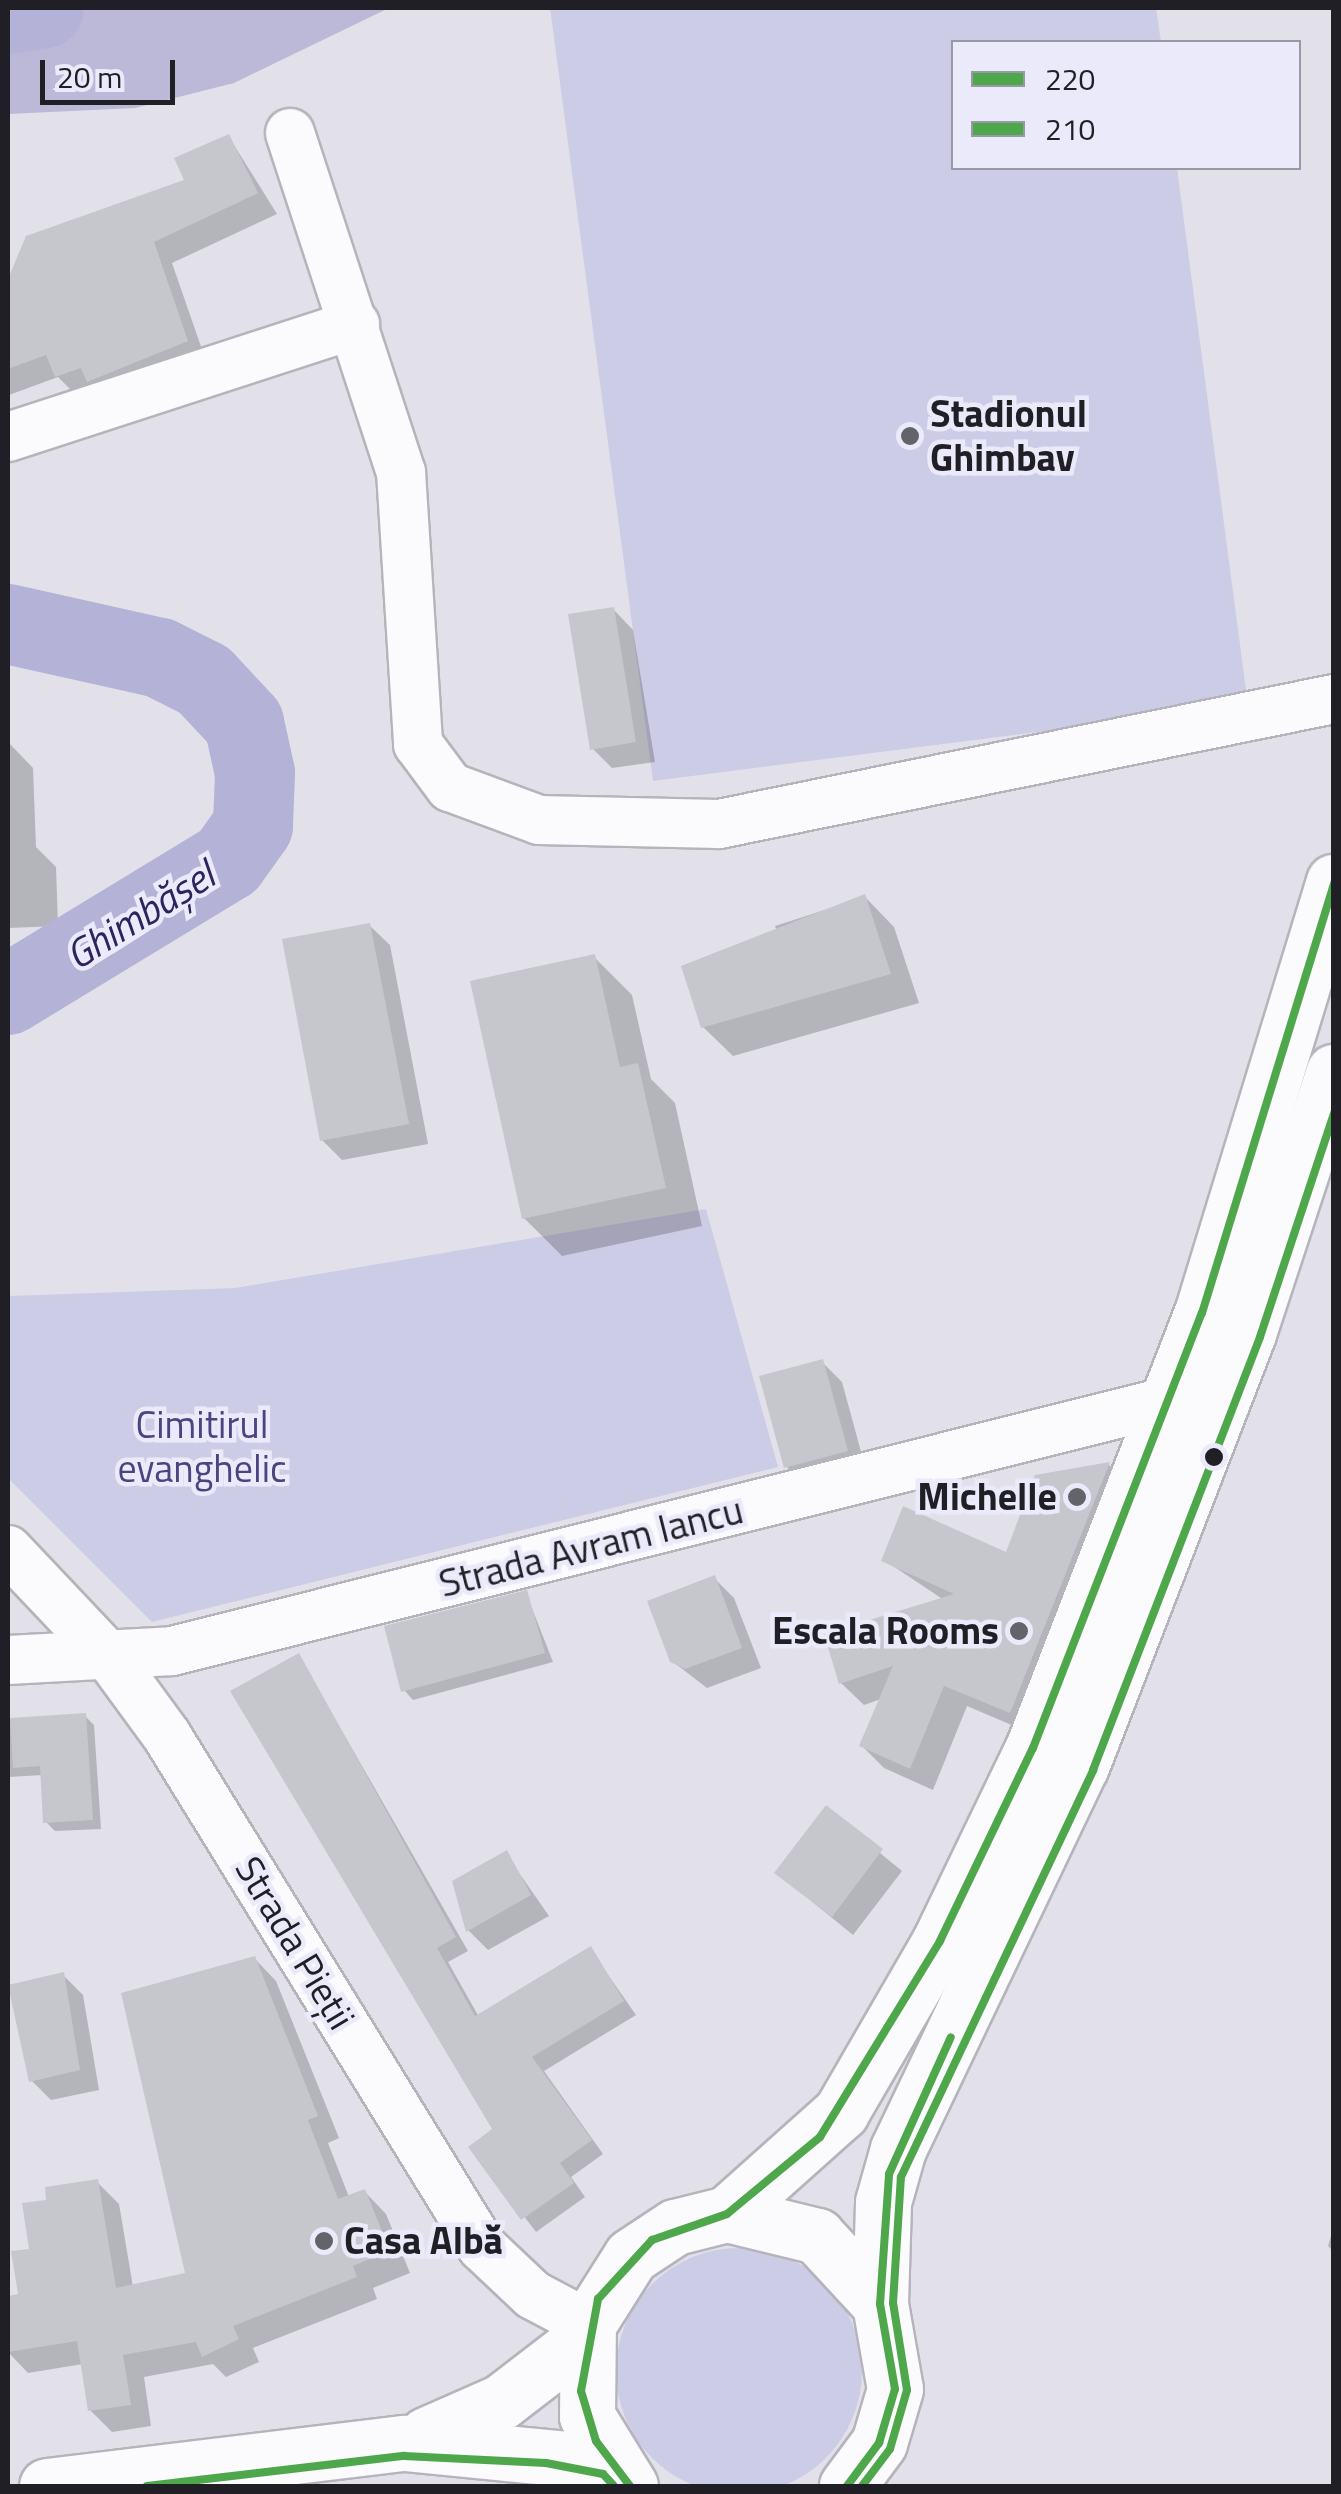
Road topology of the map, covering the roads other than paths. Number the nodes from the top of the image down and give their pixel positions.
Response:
1 (290, 133) dead end
2 (355, 324) junction
3 (8, 436) edge
4 (1334, 699) edge
5 (1334, 882) edge
6 (1334, 1072) edge
7 (1170, 1401) junction
8 (8, 1550) edge
9 (110, 1658) junction
10 (8, 1660) edge
11 (728, 2214) junction
12 (880, 2304) junction
13 (586, 2331) junction
14 (404, 2443) junction
15 (620, 2475) edge
16 (47, 2486) edge
17 (847, 2486) edge

1 - 2 street
2 - 3 street
2 - 4 street
5 - 7 main road
6 - 12 main road
7 - 9 street, Strada Avram Iancu
7 - 11 main road
8 - 9 street, Strada Pieții
9 - 10 street, Strada Avram Iancu
9 - 13 street, Strada Pieții
11 - 12 main road
11 - 13 main road
12 - 17 main road
13 - 14 main road
13 - 15 main road
14 - 15 main road
14 - 16 main road

